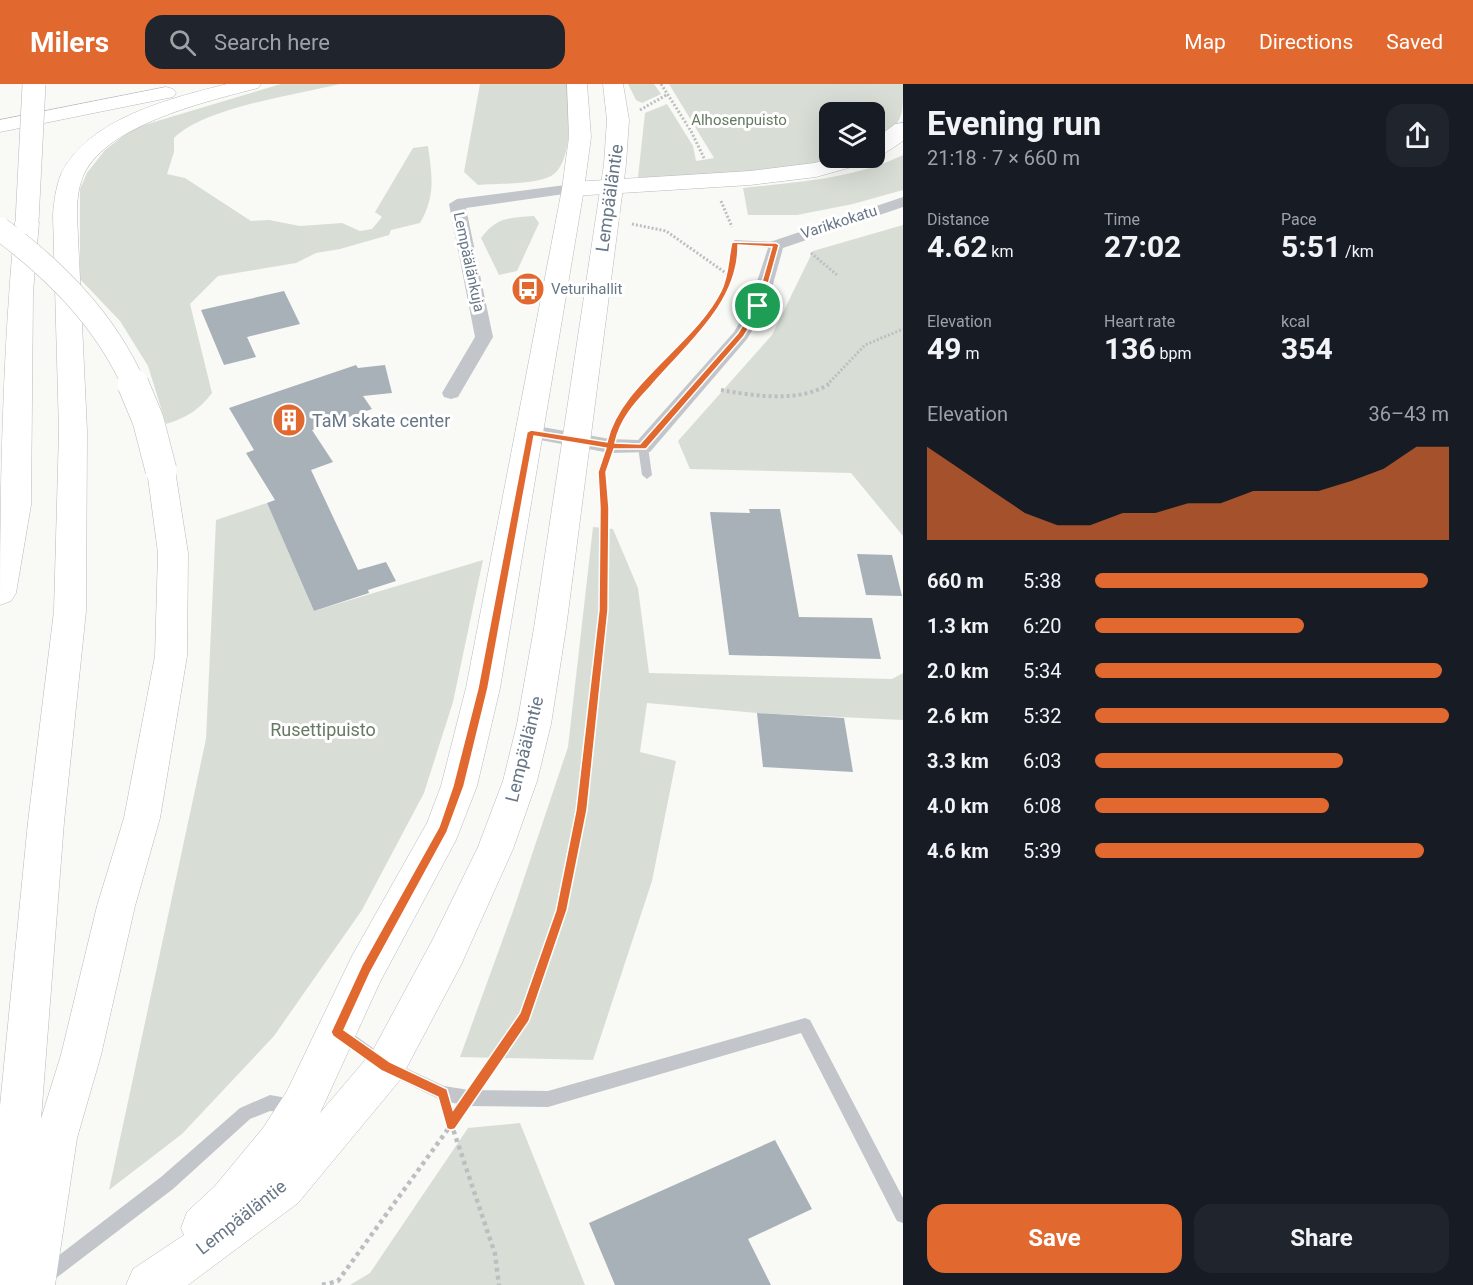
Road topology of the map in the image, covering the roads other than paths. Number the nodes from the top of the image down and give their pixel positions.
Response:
1 (34, 84) edge
2 (208, 84) edge
3 (250, 84) edge
4 (577, 84) edge
5 (613, 84) edge
6 (55, 95) dead end
7 (11, 103) dead end
8 (0, 126) edge
9 (903, 129) edge
10 (885, 143) edge
11 (823, 168) edge
12 (612, 186) junction
13 (573, 189) junction
14 (903, 202) edge
15 (0, 230) edge
16 (735, 243) road end
17 (781, 243) junction
18 (452, 393) dead end
19 (531, 432) junction
20 (576, 440) junction
21 (643, 447) junction
22 (647, 475) dead end
23 (0, 593) edge
24 (337, 1032) junction
25 (386, 1066) junction
26 (302, 1106) junction
27 (903, 1215) edge
28 (5, 1285) edge
29 (33, 1285) edge
30 (147, 1285) edge

1 - 23 main road, bridge
2 - 8 main road
3 - 28 main road
4 - 13 main road, Lempääläntie
5 - 12 main road, Lempääläntie
6 - 7 main road
9 - 10 main road
11 - 12 main road
12 - 13 main road
12 - 20 main road, Lempääläntie
13 - 18 street, Lempäälänkuja
13 - 19 main road, Lempääläntie
14 - 17 street, Varikkokatu
15 - 29 main road, bridge
16 - 17 lane
17 - 21 street
19 - 20 street
19 - 24 main road, Lempääläntie
20 - 21 street
20 - 25 main road, Lempääläntie
21 - 22 lane
24 - 25 lane
24 - 26 main road, Lempääläntie
25 - 27 lane
25 - 30 main road, Lempääläntie
26 - 29 lane
26 - 30 main road, Lempääläntie

